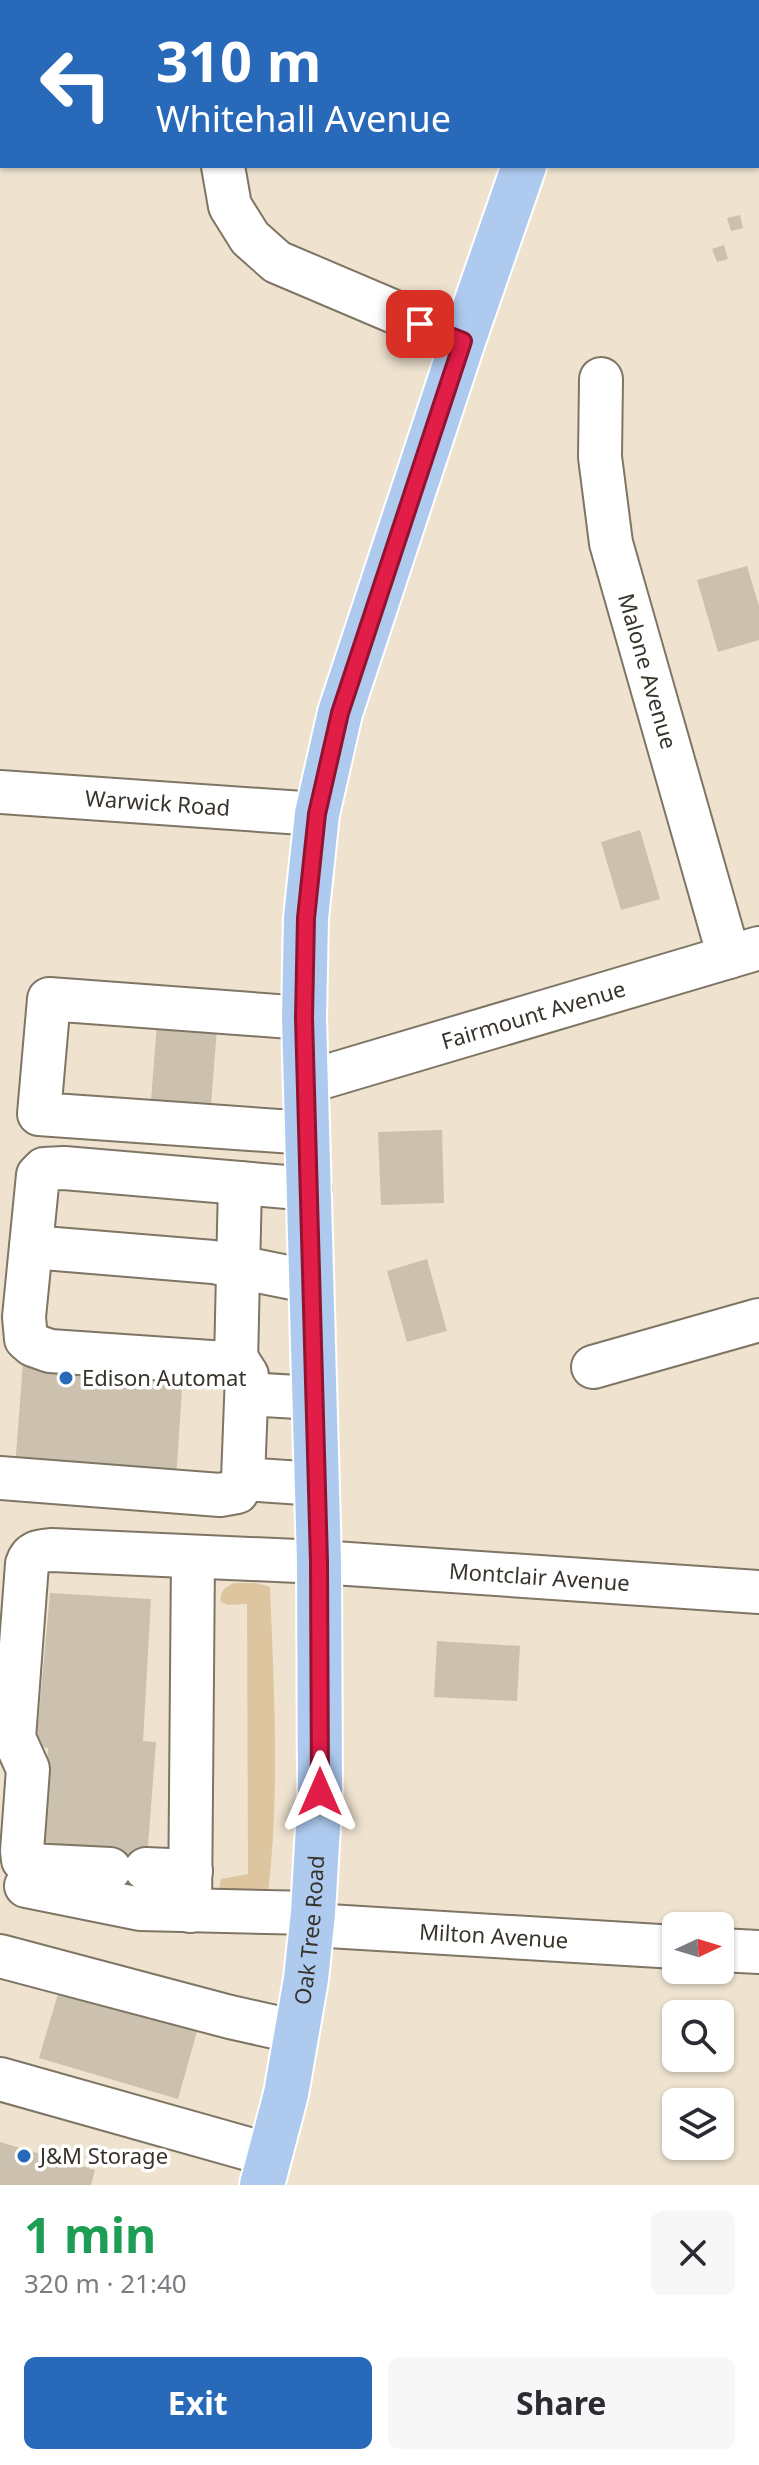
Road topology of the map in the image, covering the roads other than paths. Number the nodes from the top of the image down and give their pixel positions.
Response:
1 (223, 168) edge
2 (523, 168) edge
3 (463, 341) junction
4 (601, 379) dead end
5 (0, 792) edge
6 (317, 814) junction
7 (744, 952) edge
8 (304, 1018) junction
9 (307, 1082) junction
10 (308, 1133) junction
11 (240, 1183) junction
12 (310, 1189) junction
13 (31, 1247) junction
14 (238, 1267) junction
15 (312, 1282) junction
16 (759, 1320) edge
17 (16, 1346) edge
18 (593, 1367) dead end
19 (241, 1379) junction
20 (315, 1398) junction
21 (0, 1478) edge
22 (243, 1479) junction
23 (317, 1484) junction
24 (204, 1558) junction
25 (319, 1562) junction
26 (759, 1592) edge
27 (14, 1738) junction
28 (197, 1895) junction
29 (312, 1919) junction
30 (662, 1946) edge
31 (734, 1951) edge
32 (759, 1952) edge
33 (0, 1956) edge
34 (297, 2032) junction
35 (0, 2079) edge
36 (266, 2170) edge

1 - 3 street
2 - 3 main road, Oak Tree Road
3 - 6 main road, Oak Tree Road
4 - 7 street, Malone Avenue
5 - 6 street, Warwick Road
6 - 8 main road, Oak Tree Road
7 - 9 street, Fairmount Avenue
8 - 9 main road, Oak Tree Road
8 - 10 street
9 - 10 main road, Oak Tree Road
10 - 12 main road, Oak Tree Road
11 - 12 street
11 - 13 street
11 - 14 street
12 - 15 main road, Oak Tree Road
13 - 14 street
13 - 17 street
14 - 15 street
14 - 19 street
15 - 20 main road, Oak Tree Road
16 - 18 street
17 - 19 street
19 - 20 street
19 - 22 street
20 - 23 main road, Oak Tree Road
21 - 22 street
22 - 23 street
23 - 25 main road, Oak Tree Road
24 - 25 street, Montclair Avenue
24 - 27 street, Montclair Avenue
24 - 28 street
25 - 26 street, Montclair Avenue
25 - 29 main road, Oak Tree Road
27 - 28 street
27 - 28 street
28 - 29 street, Milton Avenue
29 - 30 street, Milton Avenue
29 - 34 main road, Oak Tree Road
31 - 32 street
33 - 34 street
34 - 36 main road, Oak Tree Road
35 - 36 street

